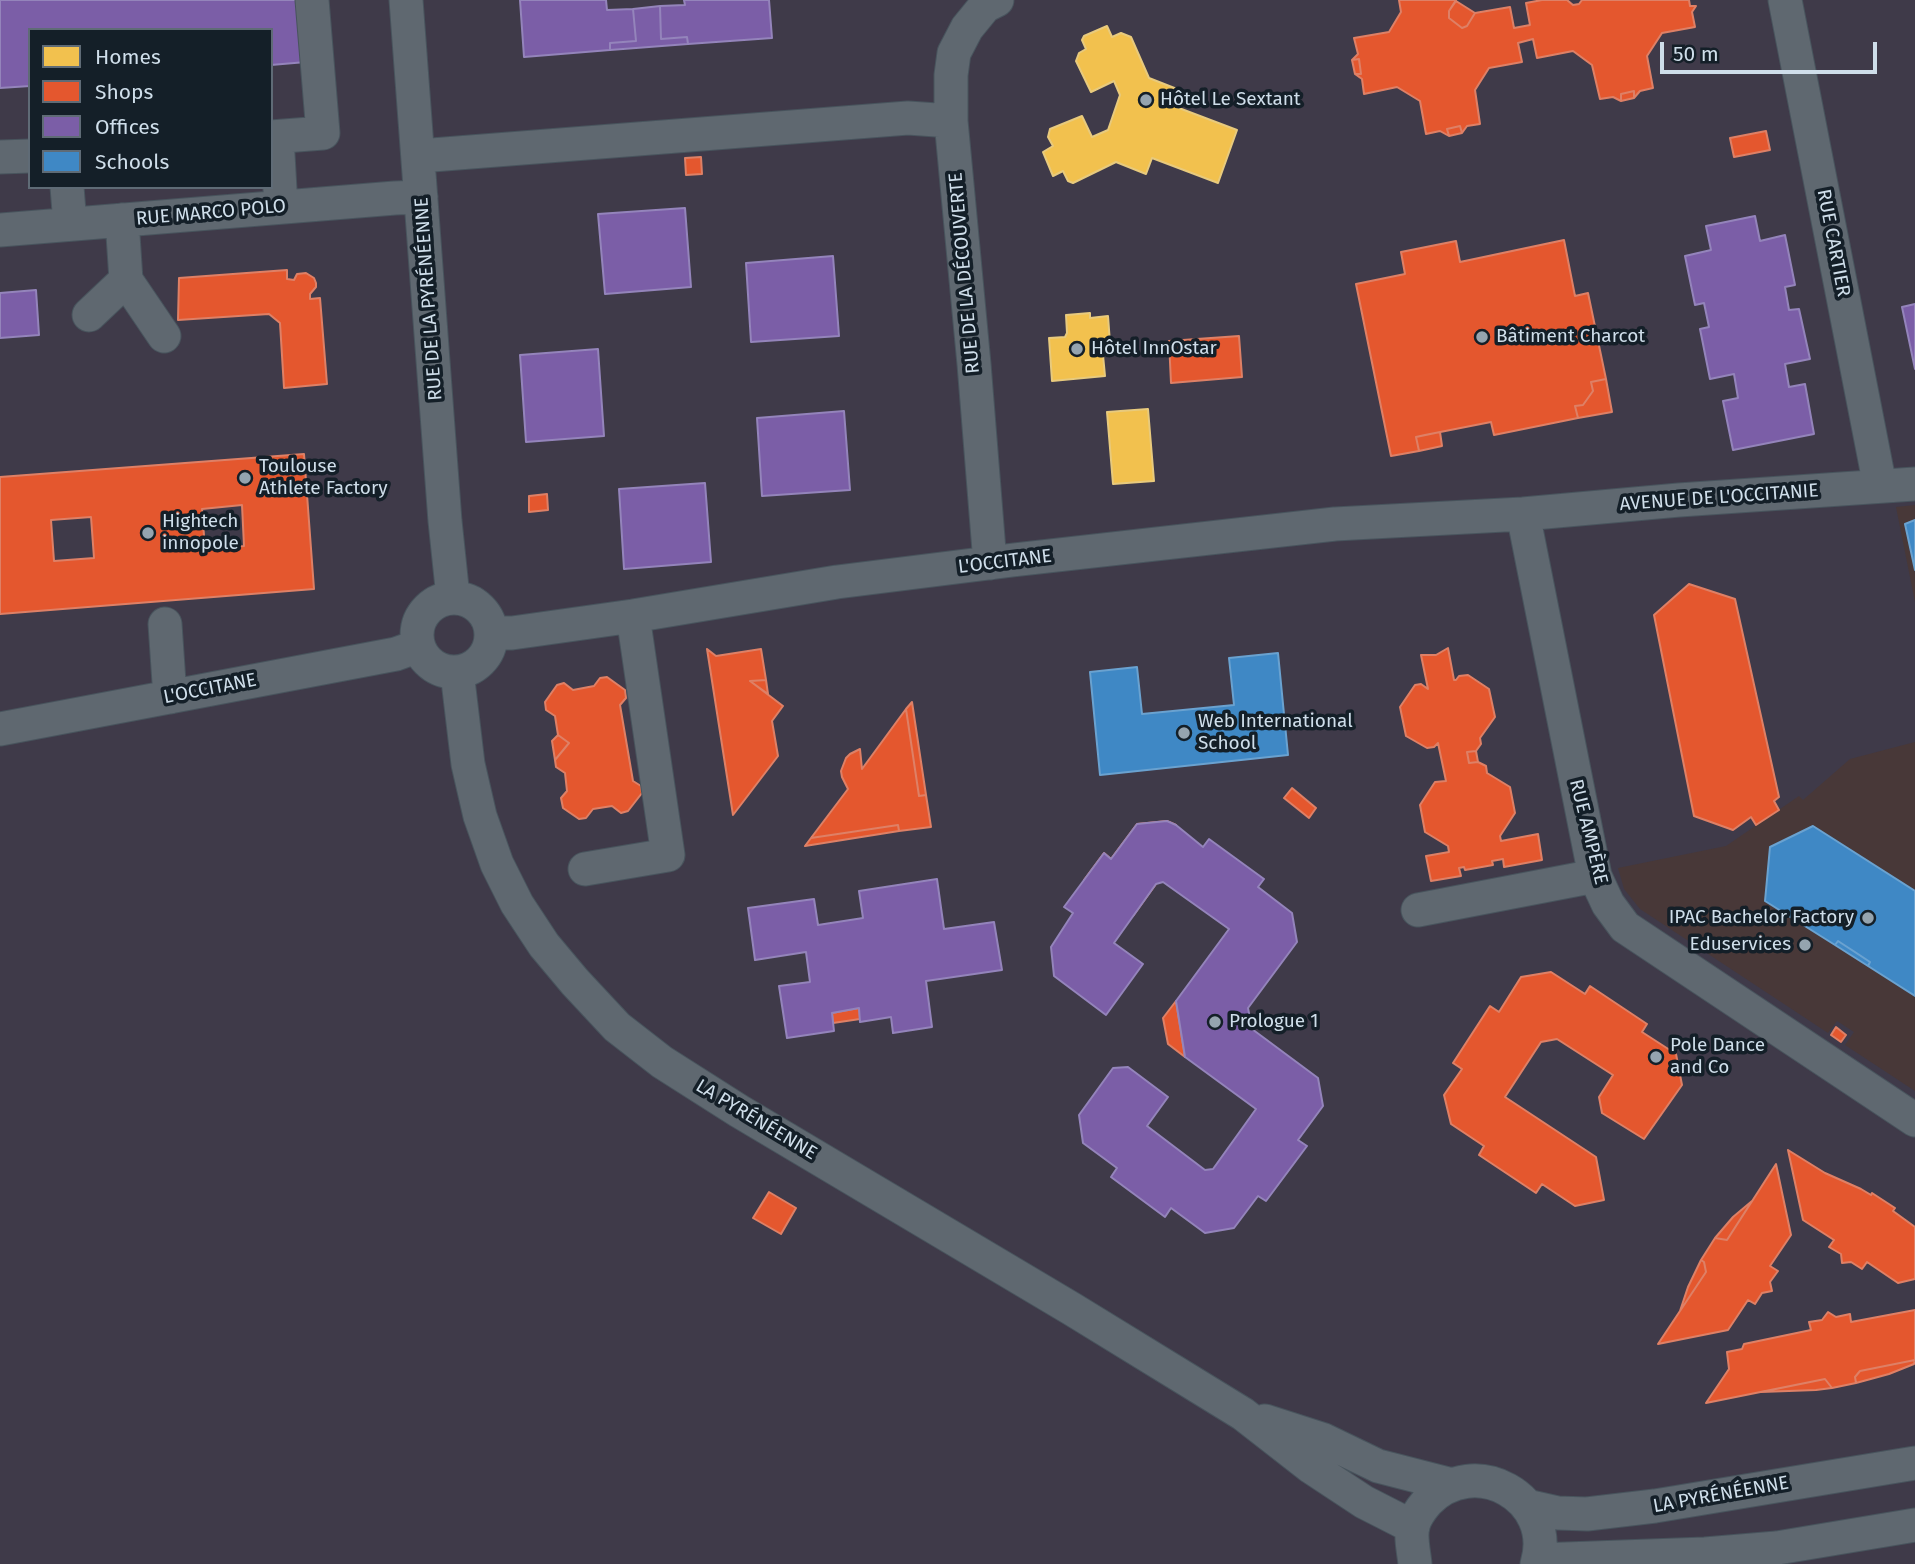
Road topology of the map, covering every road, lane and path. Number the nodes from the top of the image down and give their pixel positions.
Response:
1 (312, 0) edge
2 (406, 0) edge
3 (997, 0) edge
4 (1785, 0) edge
5 (951, 121) junction
6 (274, 137) edge
7 (28, 156) edge
8 (419, 156) junction
9 (0, 157) edge
10 (67, 189) edge
11 (421, 197) junction
12 (281, 207) junction
13 (122, 220) junction
14 (70, 224) junction
15 (0, 230) edge
16 (126, 281) junction
17 (89, 315) dead end
18 (164, 336) dead end
19 (1915, 484) edge
20 (1880, 486) junction
21 (1522, 514) junction
22 (1006, 566) junction
23 (453, 597) junction
24 (633, 616) junction
25 (165, 624) dead end
26 (491, 633) junction
27 (418, 646) junction
28 (457, 672) junction
29 (170, 697) junction
30 (0, 729) edge
31 (585, 869) dead end
32 (1595, 876) junction
33 (1418, 910) dead end
34 (1915, 1120) edge
35 (1243, 1414) junction
36 (1915, 1463) edge
37 (1452, 1485) junction
38 (1527, 1506) junction
39 (1915, 1525) edge
40 (1412, 1527) junction
41 (1915, 1543) edge
42 (1537, 1562) edge
43 (1415, 1564) edge
44 (1789, 1564) edge

1 - 6 street
2 - 8 street, RUE DE LA PYRÉNÉENNE
3 - 5 street, RUE DE LA DÉCOUVERTE
4 - 20 street, RUE CARTIER
5 - 8 street
5 - 22 street, RUE DE LA DÉCOUVERTE
6 - 12 street
7 - 9 street
8 - 11 street, RUE DE LA PYRÉNÉENNE
10 - 14 street
11 - 12 street, RUE MARCO POLO
11 - 23 street, RUE DE LA PYRÉNÉENNE
12 - 13 street, RUE MARCO POLO
13 - 14 street, RUE MARCO POLO
13 - 16 street
14 - 15 street, RUE MARCO POLO
16 - 17 street
16 - 18 street
19 - 20 street, AVENUE DE L'OCCITANIE
20 - 21 street, AVENUE DE L'OCCITANIE
21 - 22 street, L'OCCITANE
21 - 32 street, RUE AMPÈRE
22 - 24 street, L'OCCITANE
23 - 26 street
23 - 27 street
24 - 26 street, L'OCCITANE
24 - 31 street
25 - 29 street
26 - 28 street
27 - 28 street
27 - 29 street, L'OCCITANE
28 - 35 street, LA PYRÉNÉENNE
29 - 30 street, L'OCCITANE
32 - 33 street
32 - 34 street, RUE AMPÈRE
35 - 37 street
35 - 40 street
36 - 38 street, LA PYRÉNÉENNE
37 - 38 street
37 - 40 street
38 - 42 street
39 - 42 street
40 - 43 street
41 - 44 street

